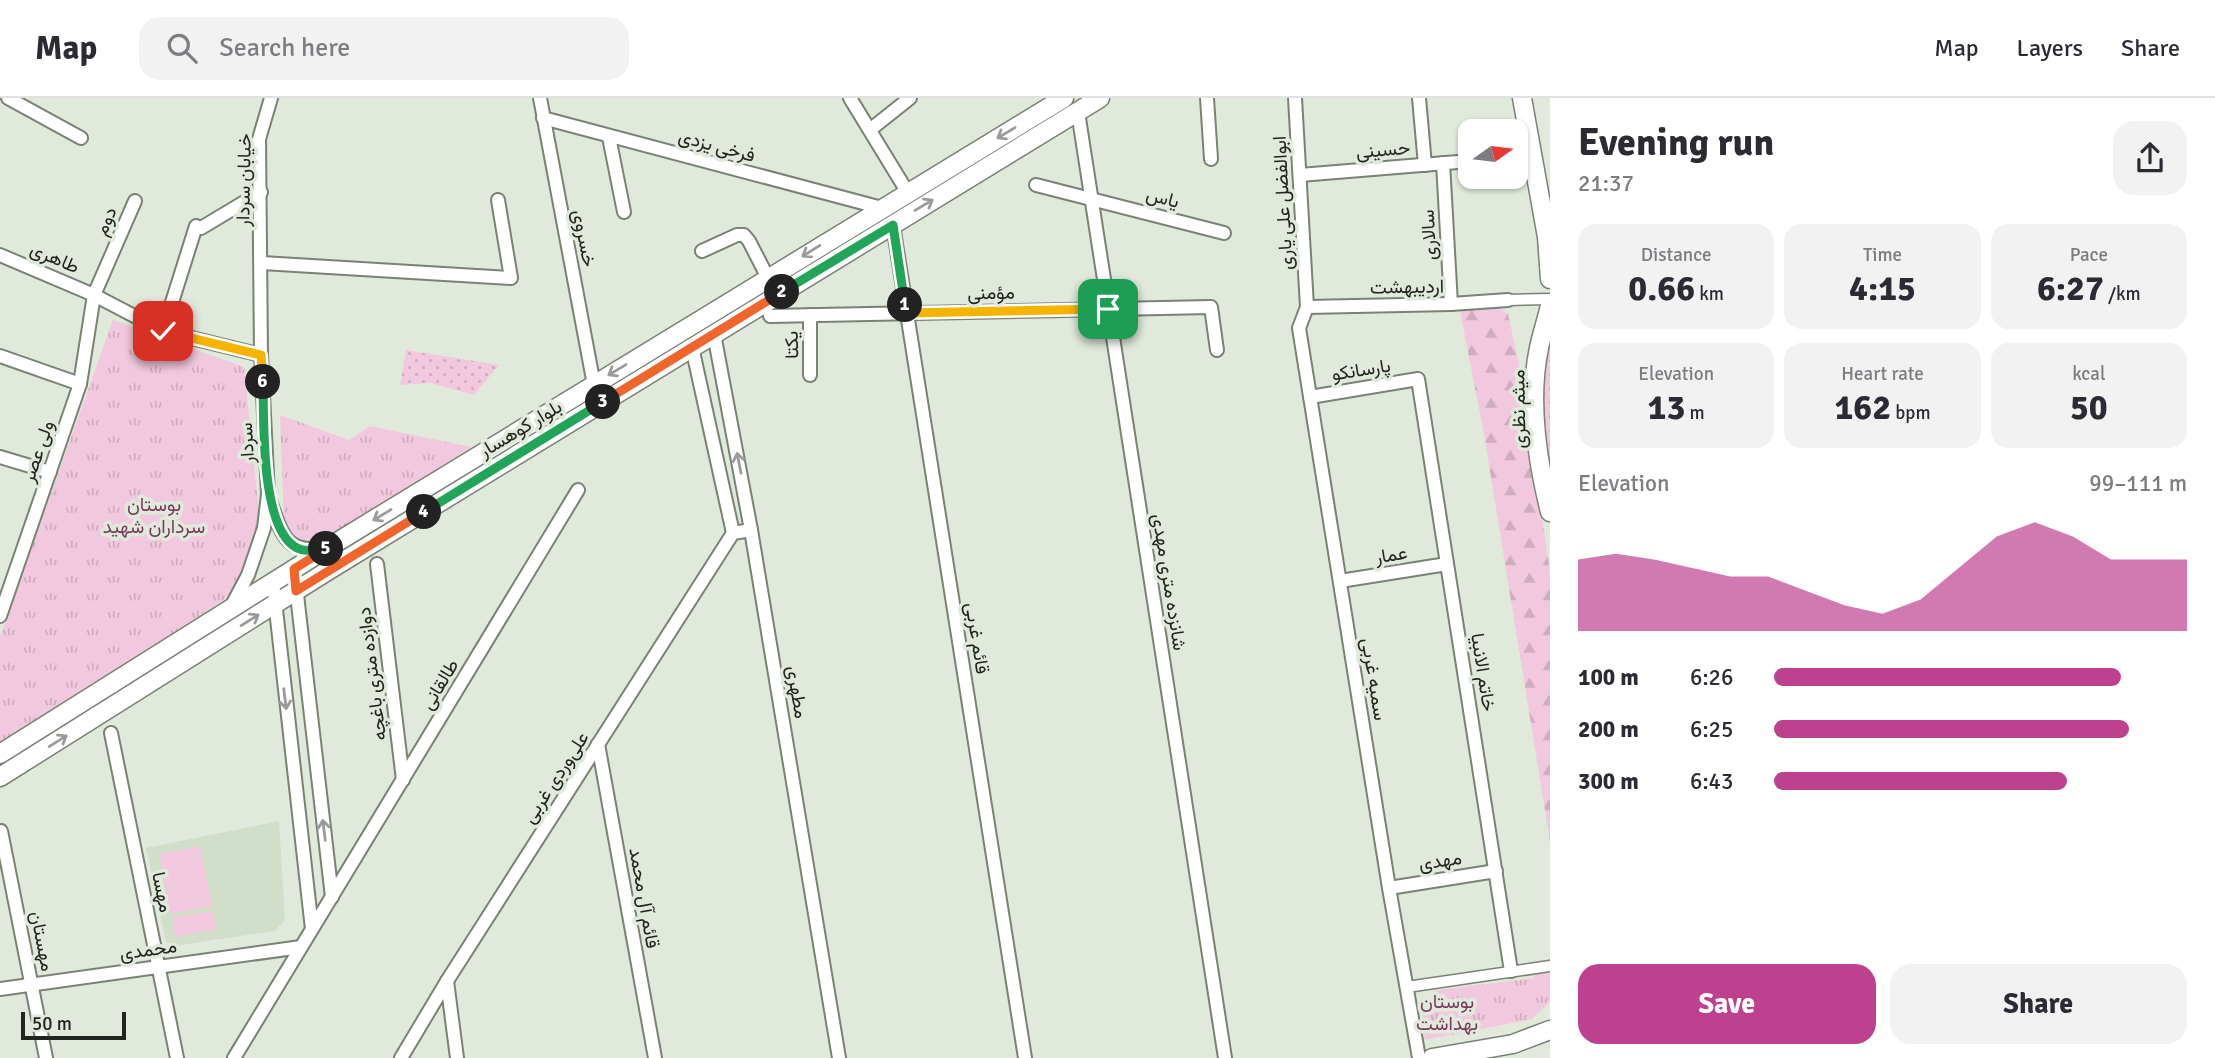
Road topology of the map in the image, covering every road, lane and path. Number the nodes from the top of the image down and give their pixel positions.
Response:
1 (8, 98) edge
2 (271, 98) edge
3 (540, 98) edge
4 (850, 98) edge
5 (910, 98) edge
6 (1064, 98) edge
7 (1100, 98) edge
8 (1207, 98) edge
9 (1295, 98) edge
10 (1419, 98) edge
11 (1522, 98) edge
12 (1528, 98) edge
13 (1078, 112) junction
14 (543, 118) junction
15 (871, 129) junction
16 (609, 137) junction
17 (80, 138) dead end
18 (1212, 159) dead end
19 (1458, 162) edge
20 (1443, 163) junction
21 (1425, 165) junction
22 (1300, 175) junction
23 (1036, 185) dead end
24 (261, 192) junction
25 (908, 193) junction
26 (1092, 198) junction
27 (498, 200) dead end
28 (135, 201) dead end
29 (882, 208) junction
30 (624, 212) dead end
31 (1550, 218) edge
32 (893, 225) junction
33 (1224, 233) dead end
34 (702, 251) dead end
35 (0, 255) edge
36 (262, 263) junction
37 (768, 278) junction
38 (1550, 279) edge
39 (94, 295) junction
40 (1550, 299) edge
41 (1508, 300) joint
42 (1451, 304) junction
43 (1550, 305) edge
44 (1307, 307) junction
45 (1108, 309) junction
46 (907, 313) junction
47 (810, 315) junction
48 (770, 316) dead end
49 (163, 331) junction
50 (714, 334) junction
51 (692, 347) junction
52 (1217, 350) dead end
53 (261, 355) junction
54 (0, 356) edge
55 (810, 375) dead end
56 (1418, 379) joint
57 (80, 384) junction
58 (594, 385) junction
59 (1310, 397) junction
60 (0, 457) edge
61 (50, 472) junction
62 (578, 490) dead end
63 (268, 494) junction
64 (1550, 512) edge
65 (751, 530) junction
66 (733, 533) junction
67 (329, 547) junction
68 (377, 564) dead end
69 (1447, 564) junction
70 (294, 569) junction
71 (1340, 581) junction
72 (272, 583) junction
73 (296, 591) junction
74 (275, 604) junction
75 (1, 609) edge
76 (229, 610) junction
77 (110, 733) dead end
78 (598, 744) junction
79 (0, 754) edge
80 (0, 777) edge
81 (403, 780) junction
82 (1, 831) edge
83 (1496, 871) junction
84 (1390, 888) junction
85 (332, 897) junction
86 (312, 929) junction
87 (301, 947) junction
88 (1550, 965) edge
89 (158, 967) junction
90 (1511, 971) junction
91 (447, 981) junction
92 (32, 985) junction
93 (1407, 987) junction
94 (0, 989) edge
95 (425, 1016) junction
96 (451, 1023) junction
97 (1550, 1030) edge
98 (46, 1058) edge
99 (177, 1058) edge
100 (234, 1058) edge
101 (401, 1058) edge
102 (457, 1058) edge
103 (655, 1058) edge
104 (839, 1058) edge
105 (1026, 1058) edge
106 (1224, 1058) edge
107 (1419, 1058) edge
108 (1432, 1058) edge

1 - 17 street
2 - 24 street, خیابان سردار
3 - 14 street, خسروی
4 - 15 street
5 - 15 street
6 -> 25 main road, بلوار کوهسار
7 - 13 main road, بلوار کوهسار
8 - 18 street
9 - 22 street, ابوالفضل علی یاری
10 - 21 street
11 - 38 main road
12 - 31 main road
13 - 26 street, شانزده متری مهدی
32 -> 13 main road, بلوار کوهسار
14 - 16 street, فرخی یزدی
14 - 58 street, خسروی
15 - 25 street
16 - 29 street, فرخی یزدی
16 - 30 street
19 - 20 street, حسینی
20 - 21 street, حسینی
20 - 42 street, سالاری
21 - 22 street, حسینی
22 - 44 street, ابوالفضل علی یاری
23 - 26 street, یاس
24 - 36 street, خیابان سردار
24 - 49 street
25 - 29 main road, بلوار کوهسار
26 - 33 street, یاس
26 - 45 street, شانزده متری مهدی
27 - 36 street
28 - 39 street, دوم
29 -> 37 main road, بلوار کوهسار
32 - 46 street, قائم غربی
32 - 50 main road, بلوار کوهسار
34 - 37 street
35 - 39 street, طاهری
36 - 53 street, سردار
37 -> 58 main road, بلوار کوهسار
39 - 49 street, طاهری
39 - 57 street, ولی عصر
40 - 41 street
41 - 42 street, اردیبهشت
42 - 44 street, اردیبهشت
43 - 64 main road, میثم نظری
44 - 59 street, سمیه غربی
45 - 46 street, مؤمنی
45 - 52 street, مؤمنی
45 - 106 street, شانزده متری مهدی
46 - 47 street, مؤمنی
46 - 105 street, قائم غربی
47 - 48 street, مؤمنی
47 - 55 street, یکتا
49 - 53 street, طاهری
50 - 51 main road, بلوار کوهسار
65 -> 50 street, مطهری
51 - 66 street
51 - 73 main road, بلوار کوهسار
53 - 63 street, سردار
54 - 57 street
56 - 59 street, پارسانکو
56 - 69 street, خاتم الانبیا
57 - 61 street, ولی عصر
58 -> 67 main road, بلوار کوهسار
59 - 71 street, سمیه غربی
60 - 61 street
61 - 75 street, ولی عصر
62 - 81 street, طالقانی
63 - 67 street, سردار
63 - 76 street, سردار
65 - 66 street
65 - 104 street, مطهری
66 - 78 street, علی‌وردی غربی
67 - 70 main road, بلوار کوهسار
68 - 81 street, دوازده متری باغچه
69 - 71 street, عمار
69 - 83 street, خاتم الانبیا
70 - 72 main road, بلوار کوهسار
70 - 73 street
71 - 84 street, سمیه غربی
72 - 74 street
72 - 76 main road, بلوار کوهسار
73 - 74 main road, بلوار کوهسار
85 -> 73 street
80 -> 74 main road, بلوار کوهسار
74 -> 86 street
76 - 79 main road, بلوار کوهسار
77 - 89 street, مهسا
78 - 91 street, علی‌وردی غربی
78 - 103 street, قائم آل محمد
81 - 85 street, طالقانی
82 - 92 street, مهستان
83 - 84 street, مهدی
83 - 90 street, خاتم الانبیا
84 - 93 street, سمیه غربی
85 - 86 street, طالقانی
86 - 87 street, طالقانی
87 - 89 street, محمدی
87 - 100 street, طالقانی
88 - 90 street
89 - 92 street, محمدی
89 - 99 street, مهسا
90 - 93 street
91 - 95 street, علی‌وردی غربی
91 - 96 street
92 - 94 street, محمدی
92 - 98 street, مهستان
93 - 107 street, سمیه غربی
95 - 96 street
95 - 101 street, علی‌وردی غربی
96 - 102 street
97 - 108 main road

